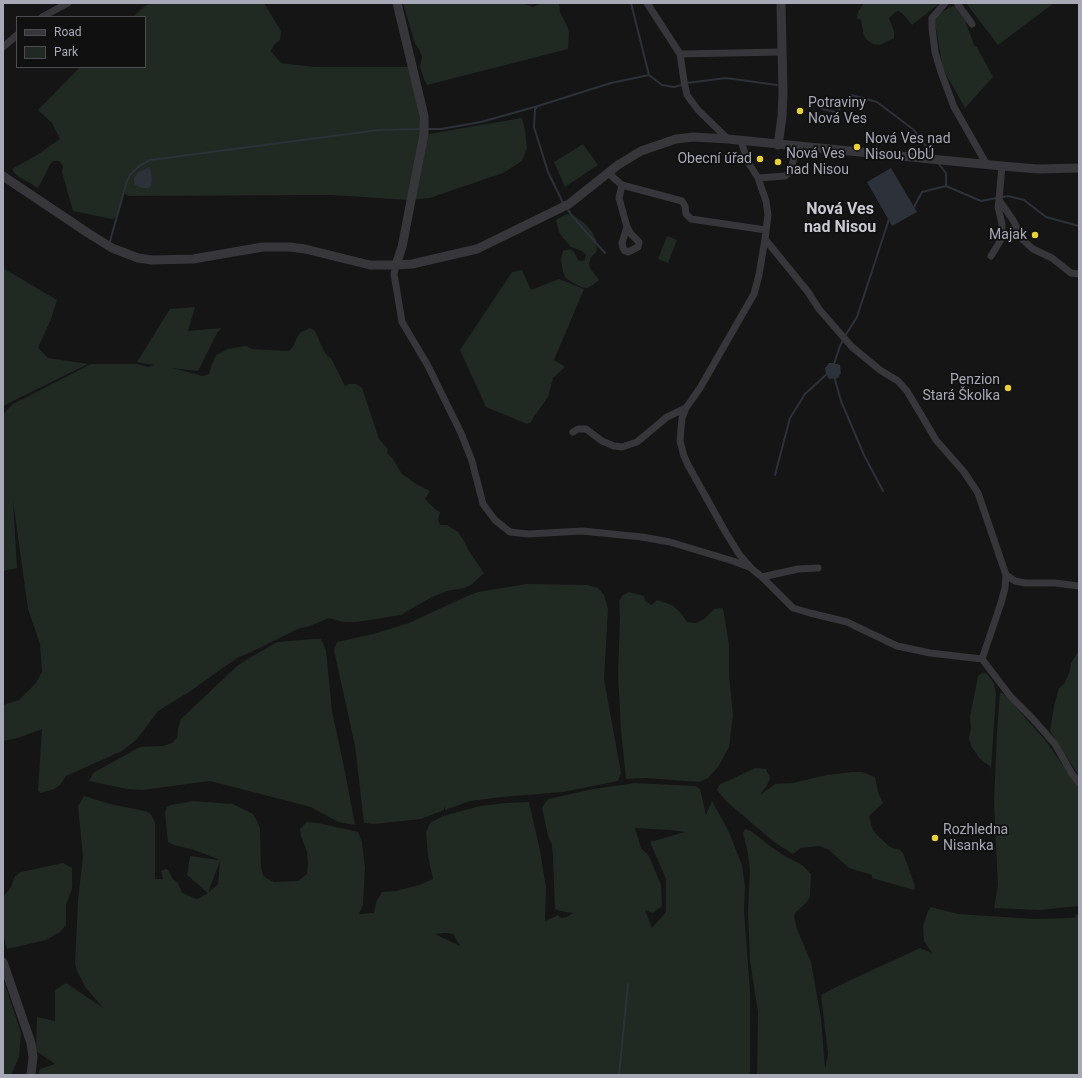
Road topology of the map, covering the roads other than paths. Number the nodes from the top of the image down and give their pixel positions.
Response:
1 (68, 3) edge
2 (397, 3) edge
3 (647, 3) edge
4 (781, 3) edge
5 (945, 3) edge
6 (958, 3) edge
7 (44, 16) edge
8 (972, 24) dead end
9 (16, 36) edge
10 (3, 47) edge
11 (781, 52) junction
12 (680, 54) junction
13 (728, 139) junction
14 (741, 141) junction
15 (778, 145) junction
16 (796, 146) junction
17 (987, 165) junction
18 (1002, 166) junction
19 (1079, 168) edge
20 (608, 173) junction
21 (3, 176) edge
22 (758, 178) junction
23 (622, 185) junction
24 (999, 200) junction
25 (627, 227) dead end
26 (766, 230) junction
27 (765, 239) junction
28 (991, 256) dead end
29 (396, 264) junction
30 (1079, 274) edge
31 (686, 408) junction
32 (573, 432) dead end
33 (739, 554) junction
34 (733, 561) junction
35 (818, 568) dead end
36 (752, 569) junction
37 (1006, 576) junction
38 (762, 577) junction
39 (1079, 586) edge
40 (982, 659) junction
41 (1079, 783) edge
42 (3, 962) edge
43 (31, 1075) edge

1 - 7 street
2 - 29 street
3 - 12 street
4 - 11 street
5 - 17 street
6 - 8 street
9 - 10 street
11 - 12 street
11 - 15 street
12 - 13 street
13 - 14 street
13 - 20 street
14 - 15 street
14 - 22 street
15 - 16 street
16 - 17 street
16 - 22 street
17 - 18 street
18 - 19 street
18 - 24 street
20 - 23 street
20 - 29 street
21 - 29 street
22 - 26 street
23 - 25 street
23 - 26 street
24 - 28 street
24 - 30 street
26 - 27 street
27 - 31 street
27 - 37 street
29 - 34 street
31 - 32 street
31 - 33 street
33 - 34 street
33 - 36 street
34 - 36 street
35 - 38 street
36 - 38 street
37 - 39 street
37 - 40 street
38 - 40 street
40 - 41 street
42 - 43 street

